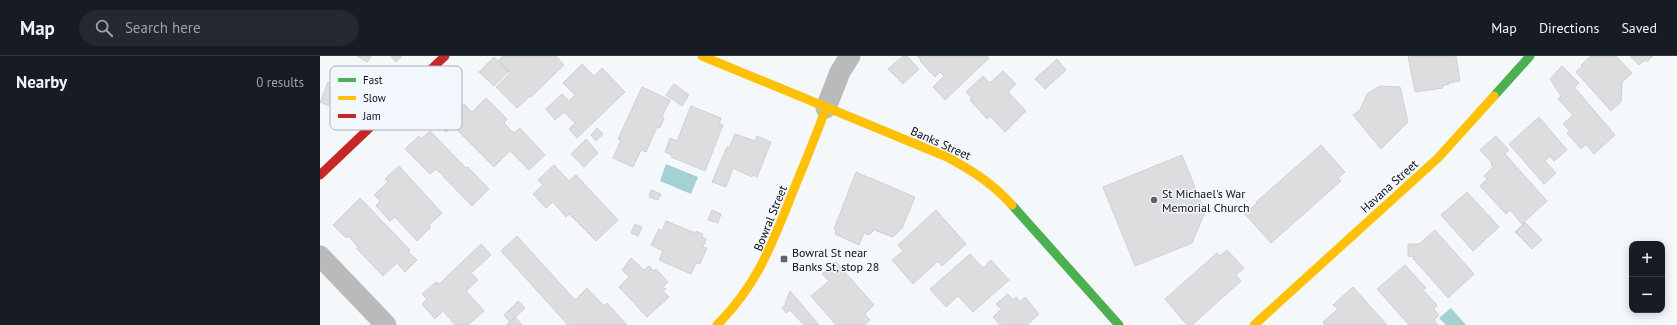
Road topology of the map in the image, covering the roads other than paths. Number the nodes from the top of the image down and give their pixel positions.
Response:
1 (445, 56) edge
2 (702, 56) edge
3 (850, 56) edge
4 (1530, 56) edge
5 (434, 66) edge
6 (826, 108) junction
7 (367, 130) edge
8 (320, 174) edge
9 (320, 256) edge
10 (386, 325) edge
11 (717, 325) edge
12 (1119, 325) edge
13 (1254, 325) edge

1 - 5 street
2 - 6 street, Banks Street
3 - 6 street
4 - 13 street, Havana Street
6 - 11 street, Bowral Street
6 - 12 street, Banks Street
7 - 8 street
9 - 10 street

